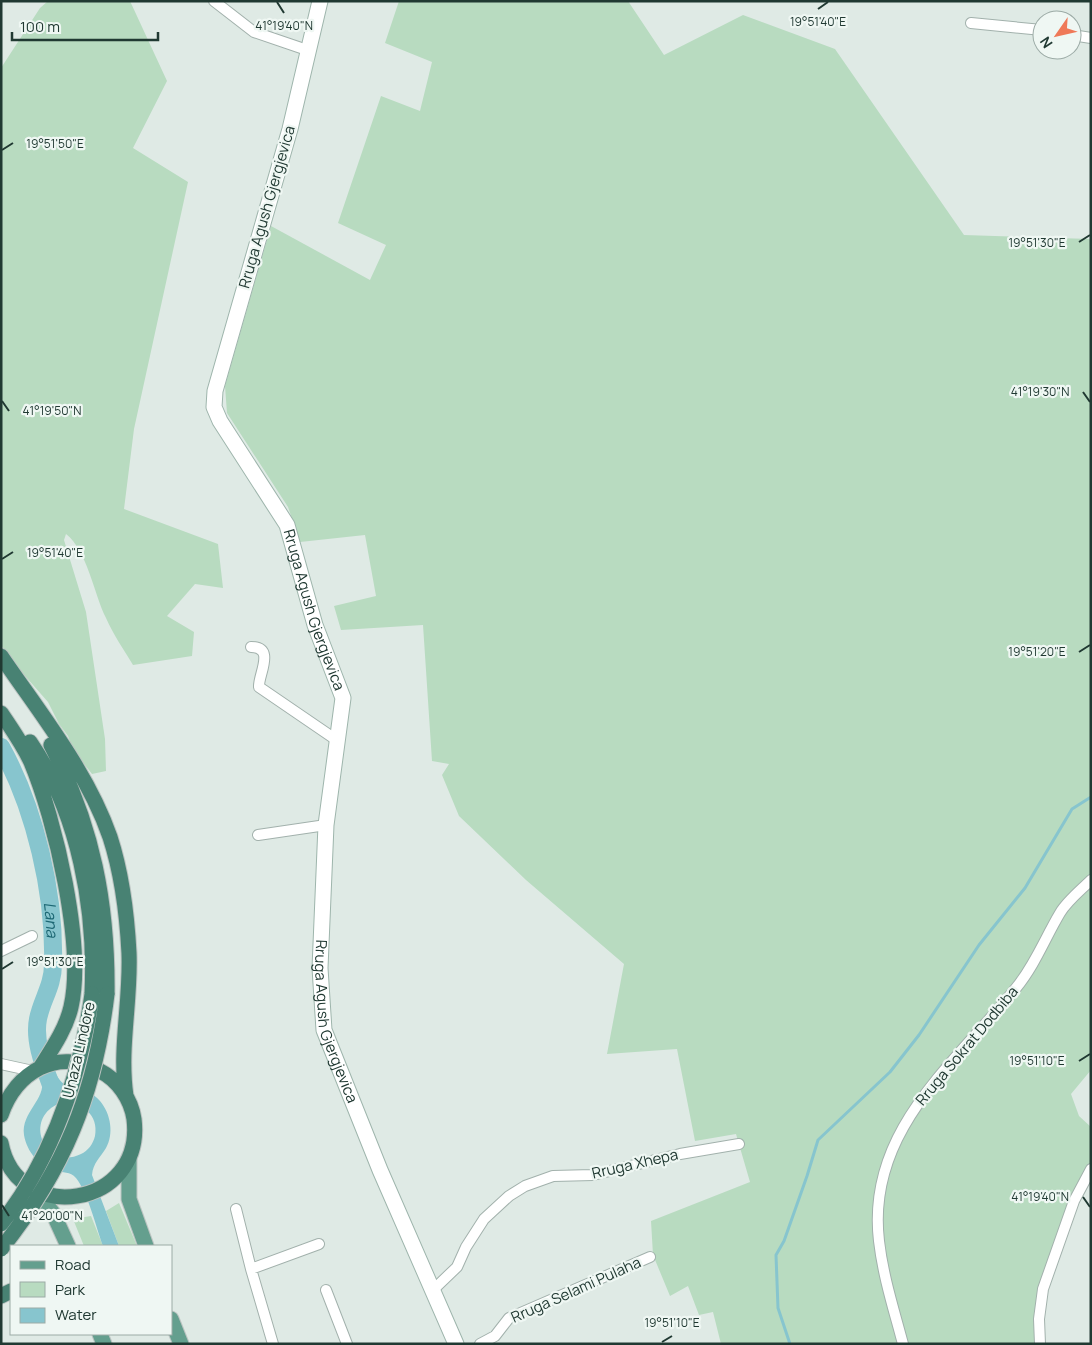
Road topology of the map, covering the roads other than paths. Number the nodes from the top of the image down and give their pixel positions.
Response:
1 (214, 1) edge
2 (320, 1) edge
3 (971, 23) dead end
4 (1032, 29) edge
5 (307, 50) junction
6 (251, 647) dead end
7 (1, 656) edge
8 (1, 664) edge
9 (1, 700) edge
10 (1, 713) edge
11 (338, 741) junction
12 (326, 825) junction
13 (258, 835) dead end
14 (1091, 880) edge
15 (32, 936) dead end
16 (1, 951) edge
17 (54, 1056) junction
18 (1, 1064) edge
19 (36, 1069) junction
20 (126, 1096) junction
21 (1, 1114) edge
22 (739, 1144) dead end
23 (1, 1146) edge
24 (129, 1160) junction
25 (1091, 1169) edge
26 (32, 1188) junction
27 (236, 1209) dead end
28 (1, 1224) edge
29 (319, 1244) dead end
30 (68, 1245) edge
31 (146, 1245) edge
32 (1, 1249) edge
33 (650, 1257) dead end
34 (251, 1269) junction
35 (326, 1290) dead end
36 (432, 1290) junction
37 (172, 1322) edge
38 (181, 1344) edge
39 (273, 1344) edge
40 (347, 1344) edge
41 (456, 1344) edge
42 (480, 1344) edge
43 (903, 1344) edge
44 (1040, 1344) edge

1 - 5 street
2 - 5 main road, Rruga Agush Gjergjevica
3 - 4 street
5 - 11 main road, Rruga Agush Gjergjevica
6 - 11 street
7 - 20 highway
8 - 32 highway, bridge
9 - 28 highway, Unaza Lindore, bridge
10 - 17 highway
11 - 12 main road, Rruga Agush Gjergjevica
12 - 13 street
12 - 36 main road, Rruga Agush Gjergjevica
14 - 43 street, Rruga Sokrat Dodbiba
15 - 16 street
17 - 19 highway
17 - 20 highway
18 - 19 street
19 - 21 highway
20 - 24 highway
22 - 36 street, Rruga Xhepa
23 - 26 highway
24 - 26 highway
24 - 31 main road
25 - 44 street
26 - 30 main road
27 - 34 street
29 - 34 street
33 - 42 street, Rruga Selami Pulaha
34 - 39 street
35 - 40 street
36 - 41 main road, Rruga Agush Gjergjevica
37 - 38 main road

